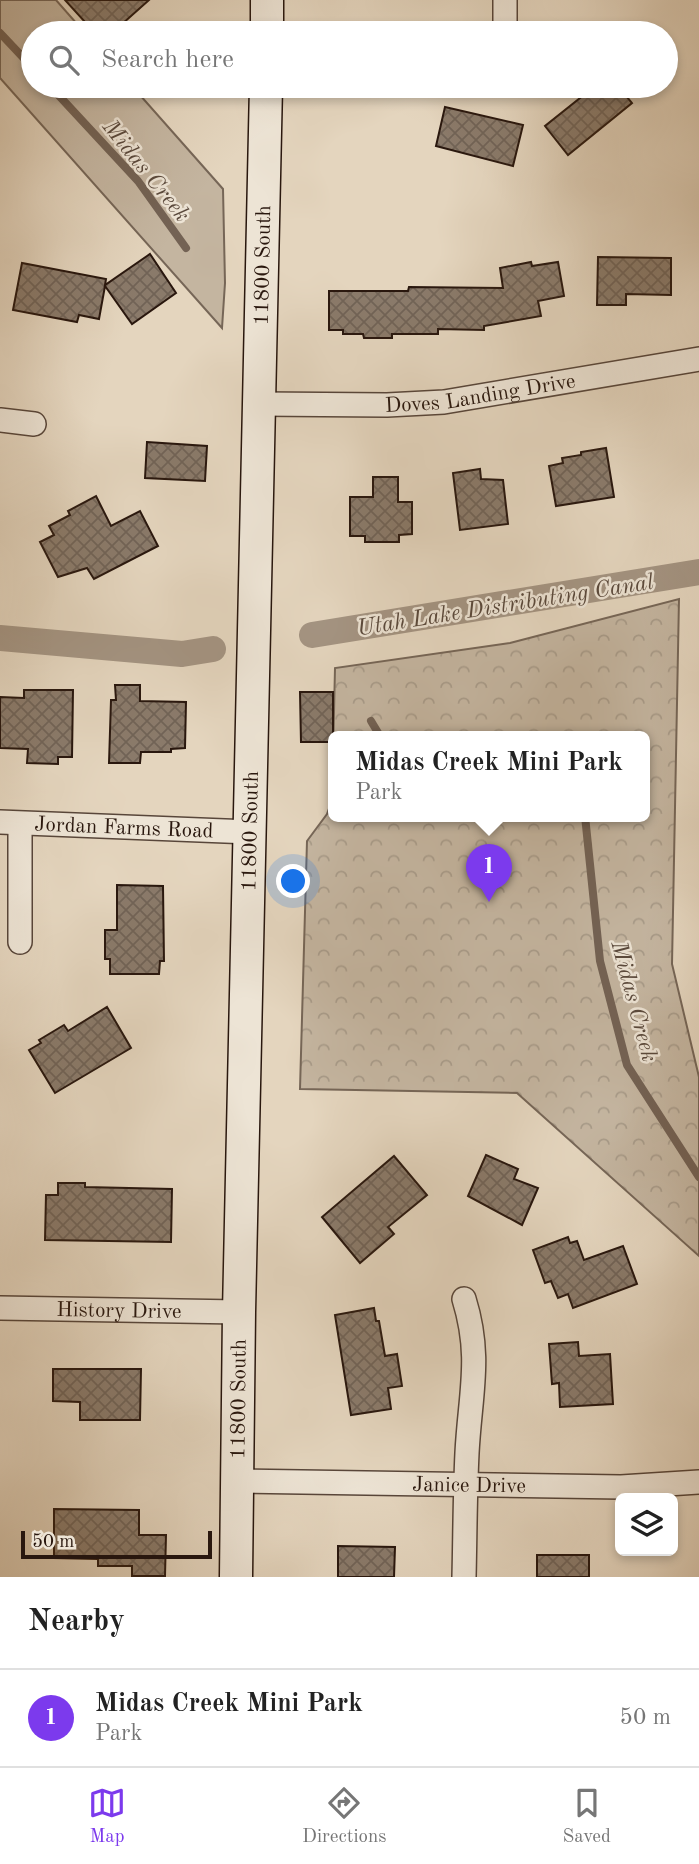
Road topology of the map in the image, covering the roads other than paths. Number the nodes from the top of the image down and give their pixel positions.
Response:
1 (267, 0) edge
2 (505, 0) edge
3 (267, 21) edge
4 (505, 21) edge
5 (266, 98) edge
6 (699, 359) edge
7 (259, 404) junction
8 (0, 420) edge
9 (34, 424) dead end
10 (10, 823) edge
11 (250, 832) junction
12 (20, 942) dead end
13 (464, 1299) dead end
14 (0, 1308) edge
15 (239, 1312) junction
16 (238, 1481) junction
17 (699, 1482) edge
18 (466, 1485) junction
19 (236, 1577) edge
20 (464, 1577) edge

1 - 3 main road
2 - 4 street
5 - 7 main road, 11800 South
6 - 7 street, Doves Landing Drive
7 - 11 main road, 11800 South
8 - 9 street
10 - 11 street, Jordan Farms Road
10 - 12 street
11 - 15 main road, 11800 South
13 - 18 street
14 - 15 street, History Drive
15 - 16 main road, 11800 South
16 - 18 street, Janice Drive
16 - 19 main road, 11800 South
17 - 18 street, Janice Drive
18 - 20 street

